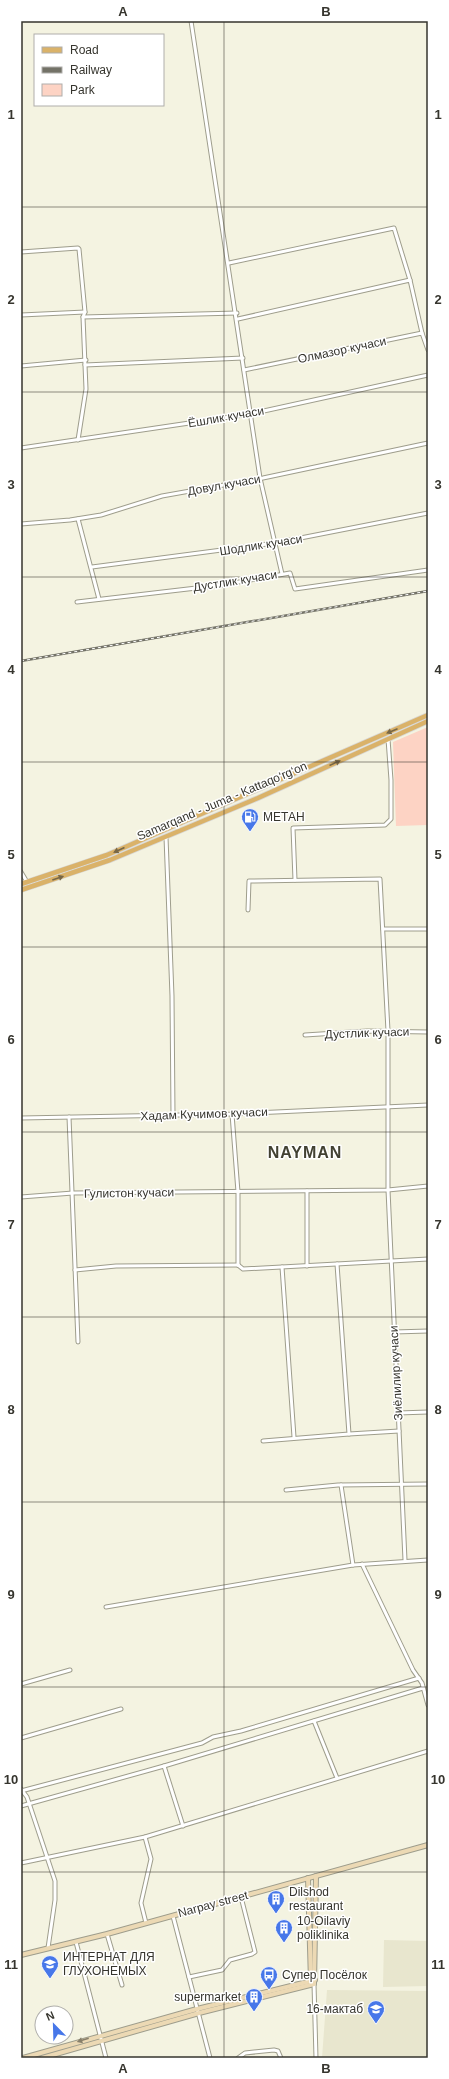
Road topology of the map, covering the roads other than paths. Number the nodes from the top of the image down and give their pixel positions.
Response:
1 (191, 21) edge
2 (21, 252) edge
3 (229, 263) junction
4 (410, 280) junction
5 (85, 312) junction
6 (236, 313) junction
7 (21, 315) edge
8 (83, 317) junction
9 (238, 319) junction
10 (422, 333) junction
11 (428, 350) edge
12 (243, 358) junction
13 (86, 360) junction
14 (85, 365) junction
15 (21, 366) edge
16 (244, 370) junction
17 (428, 375) edge
18 (250, 414) junction
19 (78, 440) junction
20 (428, 443) edge
21 (21, 448) edge
22 (260, 478) junction
23 (428, 513) edge
24 (78, 519) junction
25 (21, 524) edge
26 (275, 543) junction
27 (92, 567) junction
28 (428, 570) edge
29 (282, 574) junction
30 (99, 599) junction
31 (77, 602) dead end
32 (428, 715) edge
33 (428, 722) edge
34 (388, 740) junction
35 (353, 748) junction
36 (356, 754) junction
37 (219, 806) junction
38 (222, 812) junction
39 (166, 837) junction
40 (21, 872) edge
41 (295, 880) junction
42 (27, 882) junction
43 (21, 884) edge
44 (21, 890) edge
45 (248, 910) dead end
46 (428, 929) edge
47 (383, 930) junction
48 (388, 1031) junction
49 (428, 1032) edge
50 (306, 1035) dead end
51 (428, 1105) edge
52 (387, 1106) junction
53 (232, 1114) junction
54 (173, 1115) junction
55 (69, 1117) junction
56 (21, 1118) edge
57 (428, 1186) edge
58 (388, 1190) junction
59 (307, 1191) junction
60 (238, 1192) junction
61 (73, 1193) junction
62 (21, 1197) edge
63 (428, 1259) edge
64 (390, 1261) junction
65 (337, 1264) junction
66 (238, 1265) junction
67 (307, 1266) junction
68 (282, 1267) junction
69 (75, 1270) junction
70 (428, 1331) edge
71 (394, 1332) junction
72 (78, 1342) dead end
73 (428, 1412) edge
74 (398, 1413) junction
75 (399, 1431) junction
76 (349, 1434) junction
77 (294, 1437) junction
78 (263, 1441) dead end
79 (428, 1484) edge
80 (341, 1485) junction
81 (401, 1485) junction
82 (286, 1490) dead end
83 (405, 1560) junction
84 (428, 1560) edge
85 (362, 1564) junction
86 (353, 1565) junction
87 (106, 1607) dead end
88 (70, 1670) dead end
89 (419, 1678) junction
90 (21, 1684) edge
91 (423, 1688) junction
92 (428, 1705) edge
93 (121, 1709) dead end
94 (314, 1721) junction
95 (21, 1738) edge
96 (428, 1751) edge
97 (164, 1766) junction
98 (337, 1778) junction
99 (22, 1790) edge
100 (29, 1804) junction
101 (21, 1806) edge
102 (183, 1826) junction
103 (145, 1837) junction
104 (428, 1845) edge
105 (47, 1858) junction
106 (21, 1863) edge
107 (316, 1876) junction
108 (308, 1878) junction
109 (241, 1897) junction
110 (173, 1916) junction
111 (146, 1923) junction
112 (107, 1934) junction
113 (76, 1942) junction
114 (48, 1948) junction
115 (21, 1954) edge
116 (189, 1977) junction
117 (313, 1983) junction
118 (122, 1985) dead end
119 (198, 2011) junction
120 (100, 2035) junction
121 (102, 2040) junction
122 (23, 2058) edge
123 (42, 2058) edge
124 (106, 2058) edge
125 (210, 2058) edge
126 (238, 2058) edge
127 (281, 2058) edge
128 (316, 2058) edge

1 - 3 street
2 - 5 street
3 - 4 street
3 - 6 street
4 - 9 street
4 - 10 street
5 - 7 street
5 - 8 street
6 - 8 street
6 - 9 street
8 - 13 street
9 - 12 street
10 - 11 street
10 - 16 street, Олмазор кучаси
12 - 14 street
12 - 16 street
13 - 14 street
13 - 15 street
14 - 19 street
16 - 18 street
17 - 18 street, Ёшлик кучаси
18 - 19 street, Ёшлик кучаси
18 - 22 street
19 - 21 street, Ёшлик кучаси
20 - 22 street, Довул кучаси
22 - 24 street, Довул кучаси
22 - 26 street
23 - 26 street, Шодлик кучаси
24 - 25 street, Довул кучаси
24 - 27 street
26 - 27 street, Шодлик кучаси
26 - 29 street
27 - 30 street
28 - 29 street, Дустлик кучаси
29 - 30 street, Дустлик кучаси
30 - 31 street, Дустлик кучаси
32 -> 35 main road, Samarqand - Juma - Kattaqo‘rg‘on
33 - 34 main road, Samarqand - Juma - Kattaqo‘rg‘on
34 - 36 main road, Samarqand - Juma - Kattaqo‘rg‘on
34 - 41 street
35 - 36 main road
35 - 37 main road, Samarqand - Juma - Kattaqo‘rg‘on
38 -> 36 main road, Samarqand - Juma - Kattaqo‘rg‘on
37 - 38 main road
37 -> 42 main road, Samarqand - Juma - Kattaqo‘rg‘on
38 - 39 main road, Samarqand - Juma - Kattaqo‘rg‘on
44 -> 39 main road, Samarqand - Juma - Kattaqo‘rg‘on
39 - 54 street
40 - 42 street
41 - 45 street
41 - 47 street, Зиёлилир кучаси
42 - 43 main road, Samarqand - Juma - Kattaqo‘rg‘on
46 - 47 street
47 - 48 street, Зиёлилир кучаси
48 - 49 street, Дустлик кучаси
48 - 50 street, Дустлик кучаси
48 - 52 street, Зиёлилир кучаси
51 - 52 street, Хадам Кучимов кучаси
52 - 53 street, Хадам Кучимов кучаси
52 - 58 street, Зиёлилир кучаси
53 - 54 street, Хадам Кучимов кучаси
53 - 60 street
54 - 55 street, Хадам Кучимов кучаси
55 - 56 street, Хадам Кучимов кучаси
55 - 61 street
57 - 58 street, Гулистон кучаси
58 - 59 street, Гулистон кучаси
58 - 64 street, Зиёлилир кучаси
59 - 60 street, Гулистон кучаси
59 - 67 street
60 - 61 street, Гулистон кучаси
60 - 66 street
61 - 62 street, Гулистон кучаси
61 - 69 street
63 - 64 street
64 - 65 street
64 - 71 street, Зиёлилир кучаси
65 - 67 street
65 - 76 street
66 - 68 street
66 - 69 street
67 - 68 street
68 - 77 street
69 - 72 street
70 - 71 street
71 - 74 street, Зиёлилир кучаси
73 - 74 street
74 - 75 street, Зиёлилир кучаси
75 - 76 street
75 - 81 street, Зиёлилир кучаси
76 - 77 street
77 - 78 street
79 - 81 street
80 - 81 street
80 - 82 street
80 - 86 street
81 - 83 street, Зиёлилир кучаси
83 - 84 street
83 - 85 street
85 - 86 street
85 - 89 street
86 - 87 street
88 - 90 street
89 - 91 street
89 - 99 street
91 - 92 street
91 - 94 street
93 - 95 street
94 - 97 street
94 - 98 street
96 - 98 street
97 - 100 street
97 - 102 street
98 - 102 street
99 - 100 street
100 - 101 street
100 - 105 street
102 - 103 street
103 - 105 street
103 - 111 street
104 - 107 street, Narpay street
105 - 106 street
105 - 114 street
107 - 108 street, Narpay street
107 - 117 street
108 - 109 street, Narpay street
108 - 117 street
109 - 110 street, Narpay street
109 - 116 street
110 - 111 street, Narpay street
110 - 116 street
111 - 112 street, Narpay street
112 - 113 street, Narpay street
112 - 118 street
113 - 114 street, Narpay street
113 - 120 street
114 - 115 street, Narpay street
116 - 119 street
117 - 119 street
117 - 128 street
119 - 120 street
119 - 121 street
119 - 125 street
120 - 121 street
120 -> 122 street
121 - 123 street
121 - 124 street
126 - 127 street

